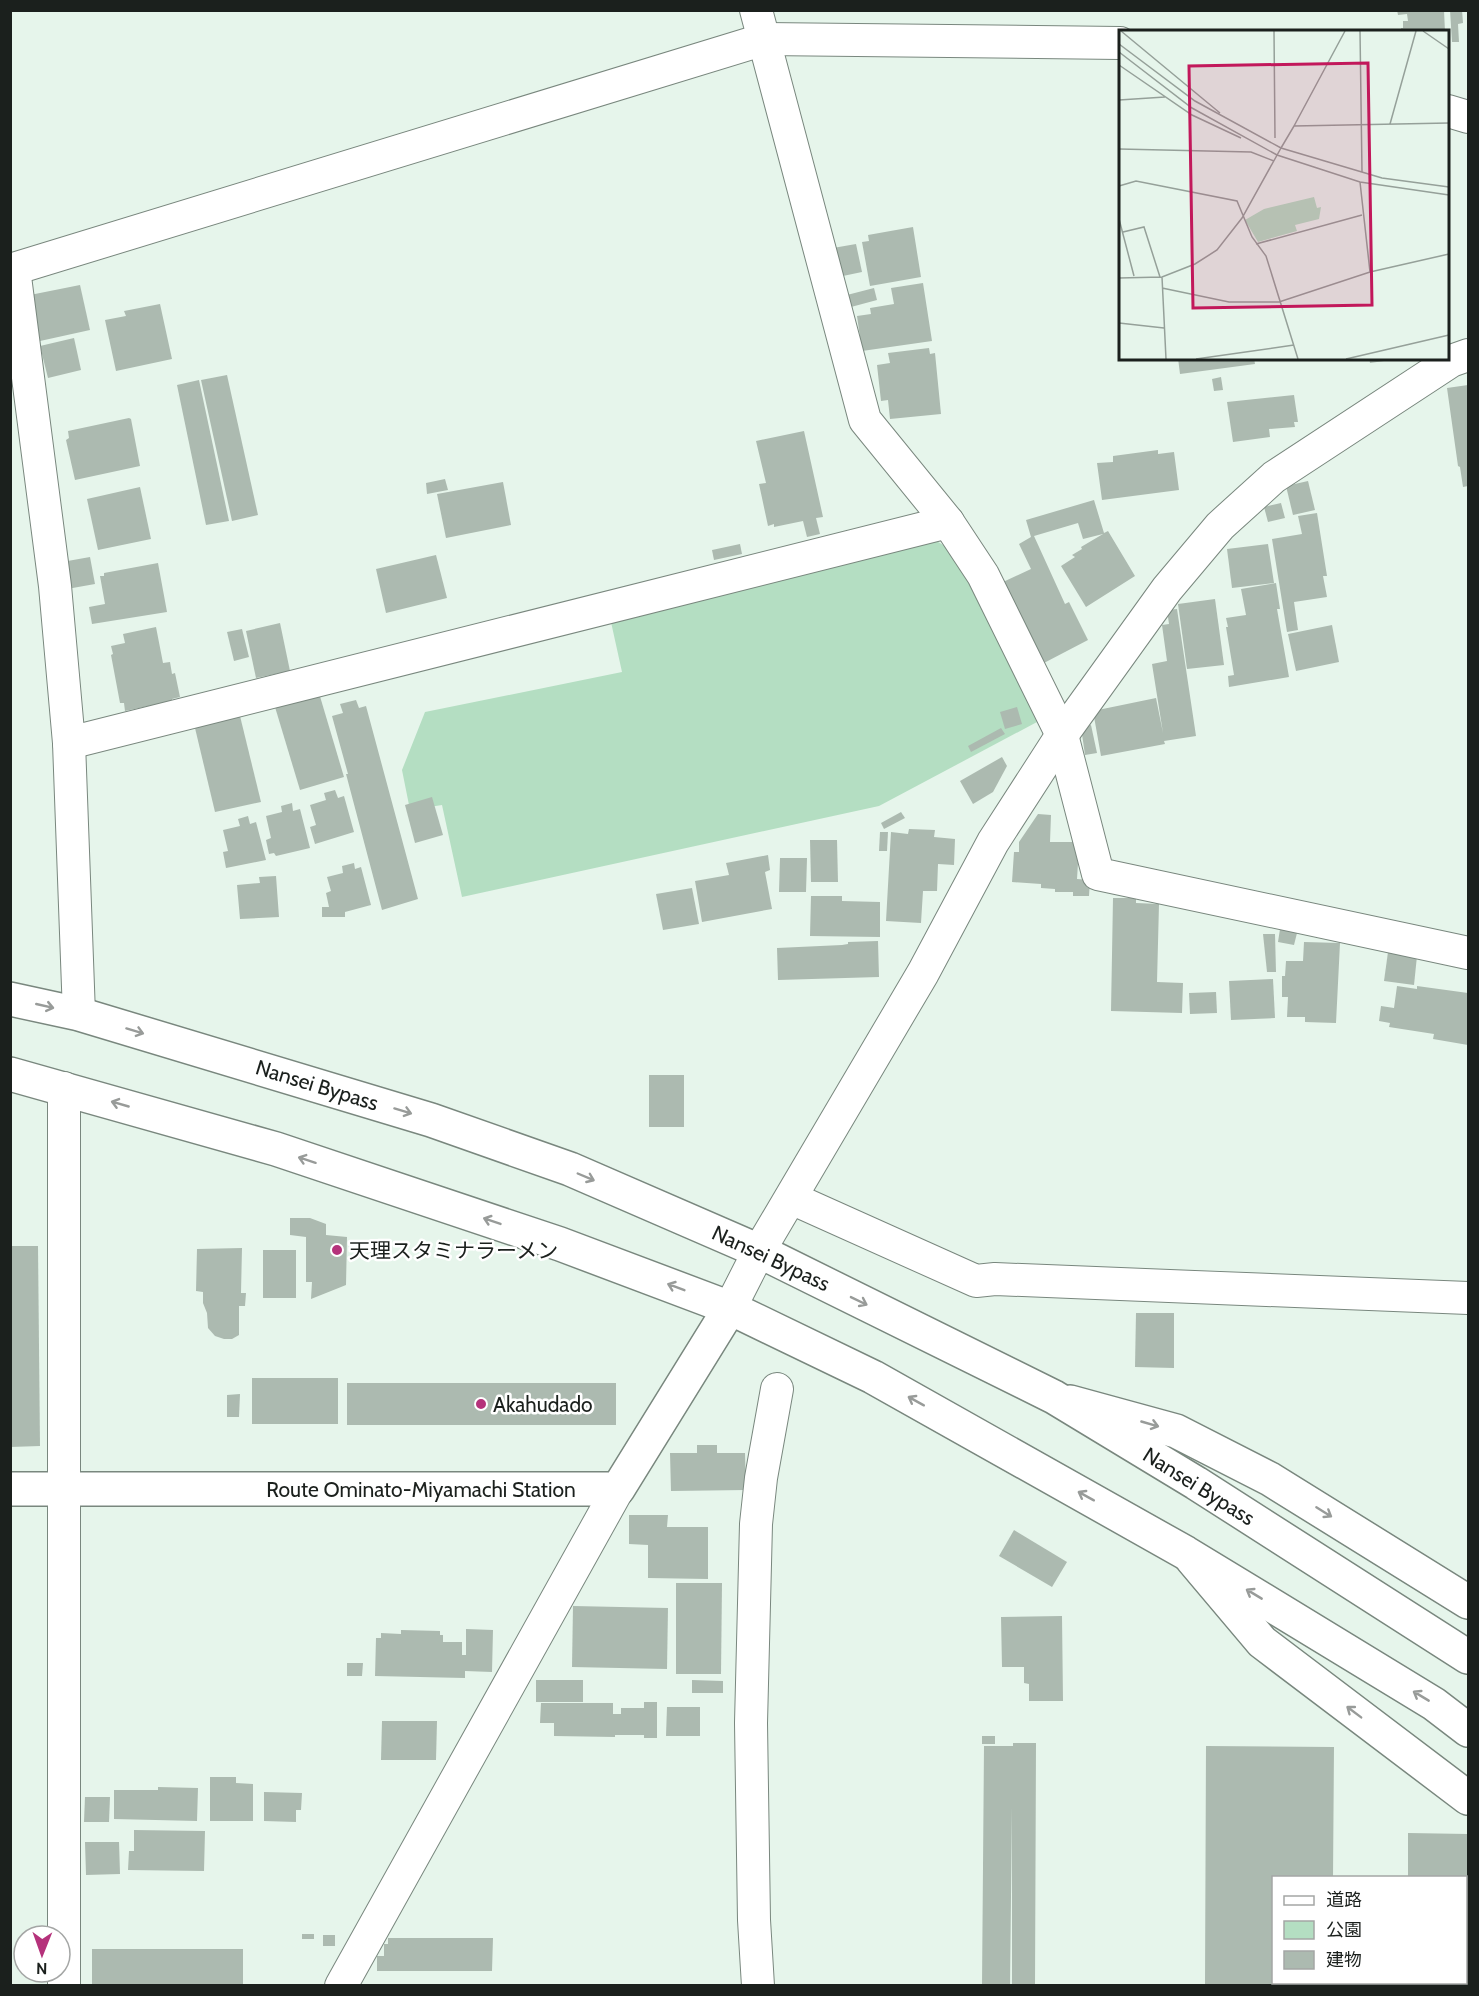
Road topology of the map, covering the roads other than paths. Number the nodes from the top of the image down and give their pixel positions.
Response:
1 (761, 25) edge
2 (1119, 43) edge
3 (1449, 111) edge
4 (1468, 117) edge
5 (12, 269) edge
6 (1468, 355) edge
7 (948, 522) junction
8 (1062, 735) junction
9 (69, 743) junction
10 (1468, 953) edge
11 (10, 999) edge
12 (80, 1014) junction
13 (10, 1074) edge
14 (64, 1088) junction
15 (791, 1198) junction
16 (759, 1251) junction
17 (1468, 1298) edge
18 (730, 1308) junction
19 (777, 1389) dead end
20 (1054, 1397) junction
21 (10, 1489) edge
22 (618, 1489) junction
23 (65, 1490) junction
24 (1186, 1553) junction
25 (1468, 1602) edge
26 (1468, 1657) edge
27 (1468, 1730) edge
28 (1468, 1798) edge
29 (64, 1986) edge
30 (341, 1986) edge
31 (758, 1986) edge

1 - 2 street
1 - 5 street
1 - 7 street
3 - 4 street
5 - 9 street
6 - 8 street
7 - 8 street
7 - 9 street
8 - 10 street
8 - 15 street
9 - 12 street
11 -> 12 main road, Nansei Bypass
12 -> 16 main road, Nansei Bypass
13 - 14 main road
18 -> 14 main road
14 - 23 street
15 - 16 street
15 - 17 street
16 - 18 street
16 -> 20 main road, Nansei Bypass
18 - 22 main road
24 -> 18 main road
19 - 31 street
20 -> 25 main road
20 - 26 main road, Nansei Bypass
21 - 23 main road, Route Ominato-Miyamachi Station
22 - 23 main road, Route Ominato-Miyamachi Station
22 - 30 street
23 - 29 street
27 -> 24 main road
28 -> 24 main road

